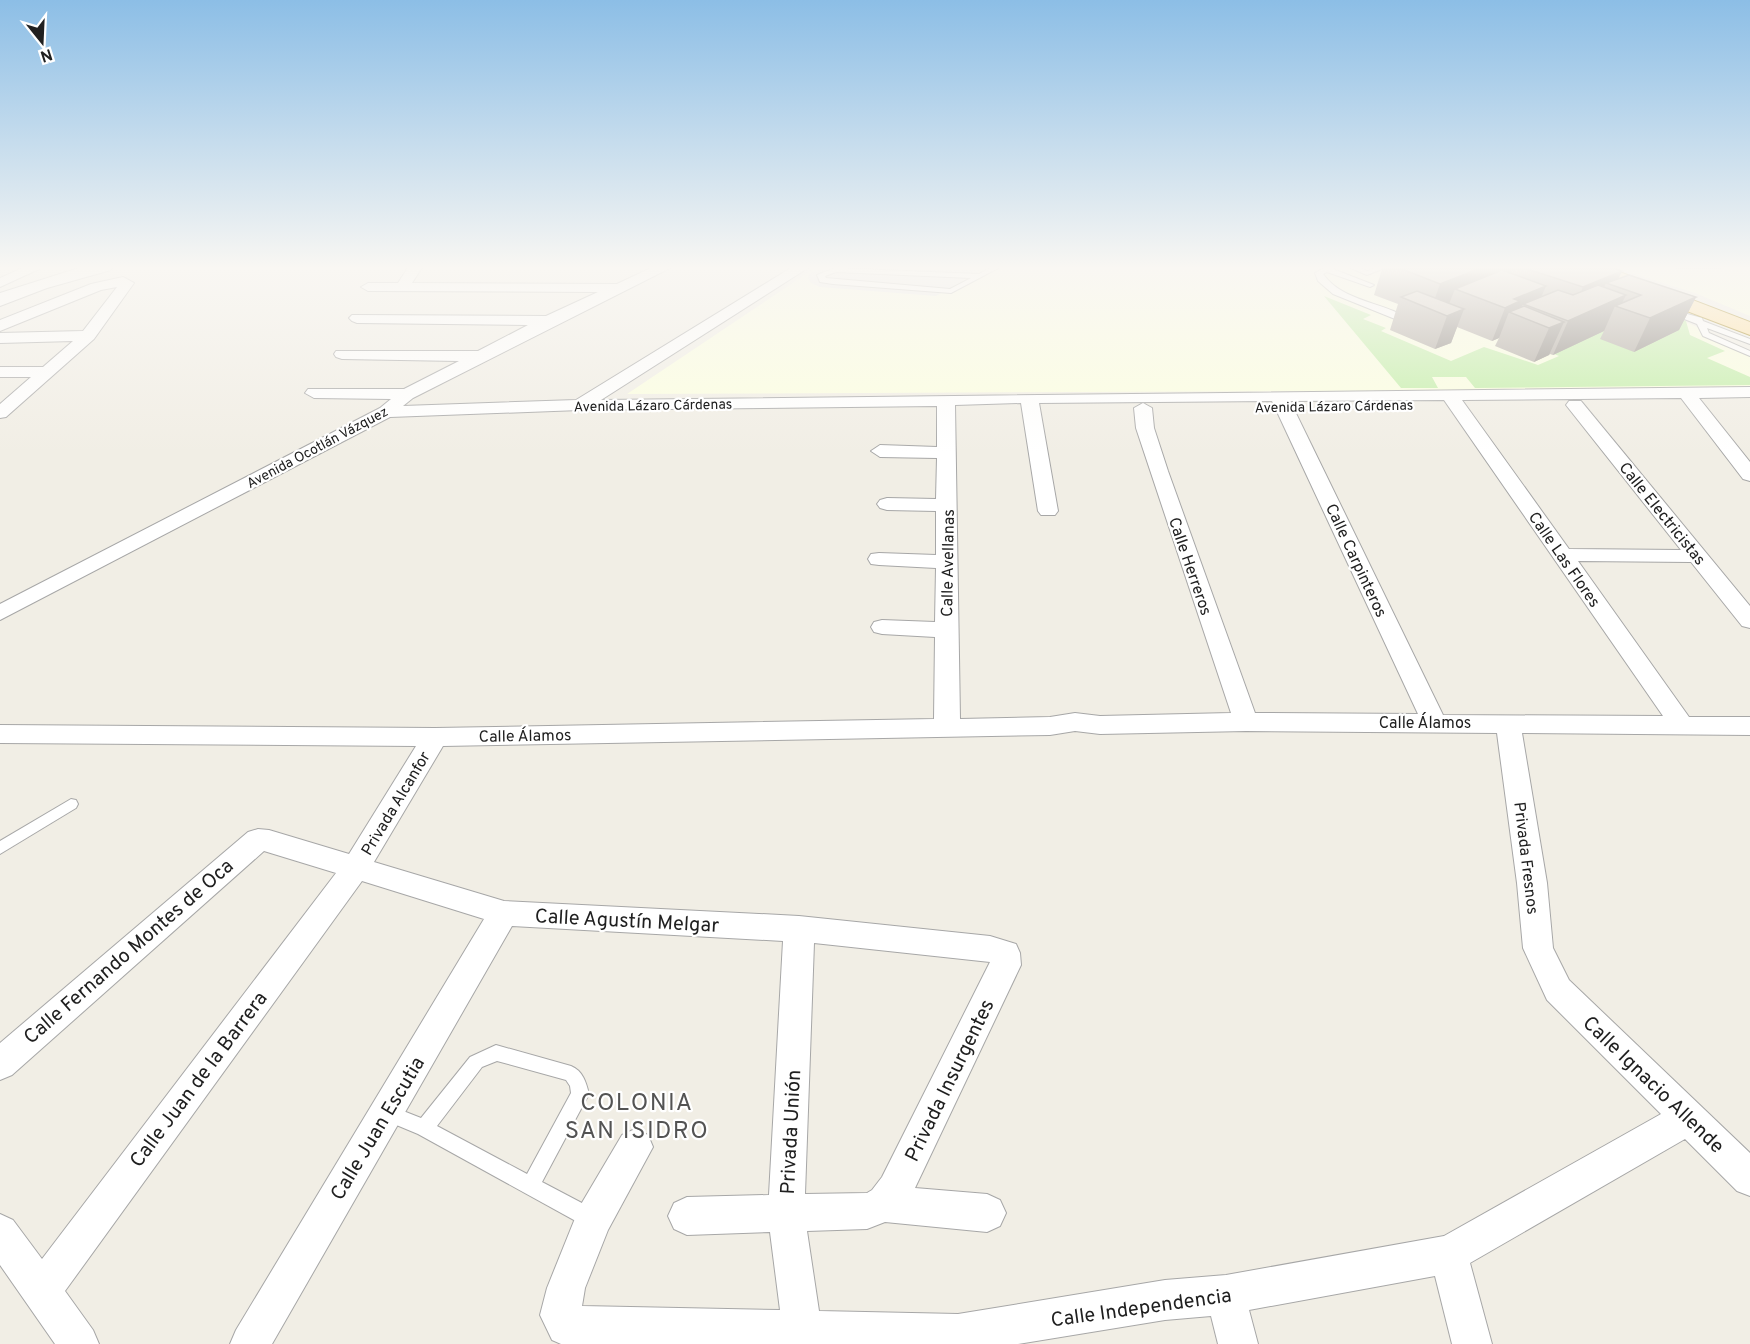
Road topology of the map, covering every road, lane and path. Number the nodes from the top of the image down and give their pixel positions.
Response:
1 (93, 329) edge
2 (534, 329) edge
3 (703, 329) edge
4 (1703, 329) edge
5 (1719, 329) edge
6 (3, 334) edge
7 (88, 336) junction
8 (1750, 342) edge
9 (342, 354) dead end
10 (1750, 354) edge
11 (482, 356) junction
12 (0, 372) edge
13 (48, 372) junction
14 (1686, 392) junction
15 (1750, 392) edge
16 (314, 393) dead end
17 (407, 394) junction
18 (1453, 399) junction
19 (1281, 402) junction
20 (946, 404) junction
21 (1030, 404) junction
22 (580, 405) junction
23 (1575, 405) junction
24 (1750, 405) edge
25 (1697, 406) junction
26 (1143, 408) junction
27 (1, 410) edge
28 (386, 412) junction
29 (880, 452) dead end
30 (947, 453) junction
31 (1750, 475) edge
32 (887, 504) dead end
33 (948, 505) junction
34 (1048, 511) dead end
35 (1562, 555) junction
36 (1698, 556) junction
37 (879, 559) dead end
38 (945, 562) junction
39 (0, 613) edge
40 (1750, 621) edge
41 (882, 627) dead end
42 (946, 630) junction
43 (1246, 722) junction
44 (1434, 722) junction
45 (1508, 722) junction
46 (1682, 725) junction
47 (1750, 726) edge
48 (947, 727) junction
49 (0, 734) edge
50 (435, 737) junction
51 (71, 804) dead end
52 (258, 840) joint
53 (0, 848) edge
54 (355, 869) junction
55 (504, 913) junction
56 (799, 929) junction
57 (1005, 953) joint
58 (1558, 990) joint
59 (0, 1064) edge
60 (386, 1112) junction
61 (1689, 1117) junction
62 (424, 1128) junction
63 (635, 1147) dead end
64 (1750, 1178) edge
65 (531, 1184) junction
66 (885, 1204) junction
67 (987, 1213) dead end
68 (786, 1215) junction
69 (687, 1216) dead end
70 (592, 1219) junction
71 (0, 1233) edge
72 (1449, 1254) junction
73 (42, 1290) junction
74 (1226, 1295) junction
75 (803, 1338) edge
76 (79, 1344) edge
77 (250, 1344) edge
78 (1238, 1344) edge
79 (1472, 1344) edge

1 - 7 street
2 - 11 street, Avenida Ocotlán Vázquez
3 - 22 street
4 - 10 lane
5 - 8 lane
6 - 7 street
7 - 13 street
9 - 11 street
11 - 17 street, Avenida Ocotlán Vázquez
12 - 13 street
13 - 27 street
14 - 15 street, Avenida Lázaro Cárdenas
14 - 18 street, Avenida Lázaro Cárdenas
14 - 25 street
16 - 17 street
17 - 28 street, Avenida Ocotlán Vázquez
18 - 19 street, Avenida Lázaro Cárdenas
18 - 23 street, Avenida Lázaro Cárdenas
18 - 35 street, Calle Las Flores
19 - 21 street, Avenida Lázaro Cárdenas
19 - 26 street, Avenida Lázaro Cárdenas
19 - 44 street, Calle Carpinteros
20 - 21 street, Avenida Lázaro Cárdenas
20 - 22 street, Avenida Lázaro Cárdenas
20 - 30 street, Calle Avellanas
21 - 26 street, Avenida Lázaro Cárdenas
21 - 34 street
22 - 28 street, Avenida Lázaro Cárdenas
23 - 25 street, Avenida Lázaro Cárdenas
23 - 36 street, Calle Electricistas
24 - 25 street, Avenida Lázaro Cárdenas
25 - 31 street
26 - 43 street, Calle Herreros
28 - 39 street, Avenida Ocotlán Vázquez
29 - 30 street
30 - 33 street, Calle Avellanas
32 - 33 street
33 - 38 street, Calle Avellanas
35 - 36 street
35 - 46 street, Calle Las Flores
36 - 40 street, Calle Electricistas
37 - 38 street
38 - 42 street, Calle Avellanas
41 - 42 street
42 - 48 street, Calle Avellanas
43 - 44 street, Calle Álamos
43 - 48 street, Calle Álamos
44 - 45 street, Calle Álamos
45 - 46 street, Calle Álamos
45 - 58 street, Privada Fresnos
46 - 47 street, Calle Álamos
48 - 50 street, Calle Álamos
49 - 50 street, Calle Álamos
50 - 54 street, Privada Alcanfor
51 - 53 lane
52 - 54 street, Calle Agustín Melgar
52 - 59 street, Calle Fernando Montes de Oca
54 - 55 street, Calle Agustín Melgar
54 - 73 street, Calle Juan de la Barrera
55 - 56 street, Calle Agustín Melgar
55 - 60 street, Calle Juan Escutia
56 - 57 street, Calle Agustín Melgar
56 - 68 street, Privada Unión
57 - 66 street, Privada Insurgentes
58 - 61 street, Calle Ignacio Allende
60 - 62 lane
60 - 77 street, Calle Juan Escutia
61 - 64 street, Calle Ignacio Allende
61 - 72 street, Calle Independencia
62 - 65 lane
62 - 65 lane
63 - 70 street
65 - 70 lane
66 - 67 street
66 - 68 street
68 - 69 street
68 - 75 street, Privada Unión
70 - 75 street, Calle Independencia
71 - 73 street
72 - 74 street, Calle Independencia
72 - 79 street
73 - 76 street
74 - 75 street, Calle Independencia
74 - 78 street

